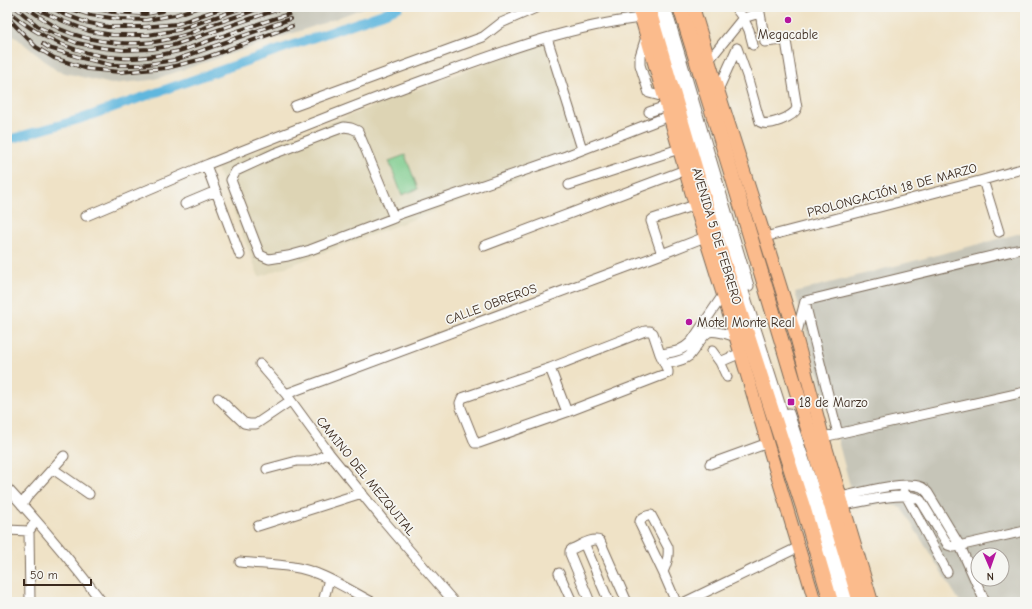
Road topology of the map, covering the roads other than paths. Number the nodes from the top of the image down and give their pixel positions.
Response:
1 (538, 7) edge
2 (658, 7) edge
3 (666, 7) edge
4 (680, 7) edge
5 (694, 7) edge
6 (735, 7) edge
7 (759, 10) edge
8 (642, 11) edge
9 (743, 18) junction
10 (646, 37) junction
11 (547, 38) junction
12 (765, 42) junction
13 (753, 44) junction
14 (738, 48) junction
15 (709, 60) junction
16 (718, 90) junction
17 (649, 94) junction
18 (295, 106) dead end
19 (661, 108) junction
20 (582, 149) junction
21 (679, 149) junction
22 (206, 165) junction
23 (1025, 168) edge
24 (685, 170) junction
25 (982, 180) junction
26 (569, 185) dead end
27 (216, 191) junction
28 (185, 204) dead end
29 (695, 205) junction
30 (86, 216) dead end
31 (394, 218) junction
32 (999, 232) dead end
33 (705, 237) junction
34 (765, 237) junction
35 (484, 246) dead end
36 (1025, 248) edge
37 (662, 254) junction
38 (240, 255) dead end
39 (723, 295) junction
40 (805, 301) junction
41 (796, 336) junction
42 (736, 338) junction
43 (712, 351) dead end
44 (741, 353) junction
45 (660, 354) junction
46 (720, 362) junction
47 (260, 364) dead end
48 (666, 364) junction
49 (550, 368) junction
50 (727, 377) dead end
51 (1025, 392) edge
52 (218, 398) dead end
53 (288, 398) junction
54 (567, 412) junction
55 (838, 434) junction
56 (824, 437) junction
57 (768, 443) junction
58 (329, 452) junction
59 (64, 456) dead end
60 (710, 464) dead end
61 (53, 469) junction
62 (267, 469) dead end
63 (902, 486) junction
64 (7, 488) edge
65 (362, 493) junction
66 (89, 494) dead end
67 (906, 496) junction
68 (842, 501) junction
69 (22, 504) junction
70 (36, 521) junction
71 (258, 526) dead end
72 (7, 530) edge
73 (29, 531) junction
74 (1025, 531) edge
75 (584, 543) junction
76 (960, 546) junction
77 (799, 547) junction
78 (240, 562) dead end
79 (663, 572) junction
80 (947, 572) dead end
81 (559, 573) dead end
82 (329, 579) junction
83 (30, 602) edge
84 (102, 602) edge
85 (322, 602) edge
86 (372, 602) edge
87 (454, 602) edge
88 (572, 602) edge
89 (590, 602) edge
90 (609, 602) edge
91 (627, 602) edge
92 (676, 602) edge
93 (685, 602) edge
94 (815, 602) edge
95 (831, 602) edge
96 (842, 602) edge
97 (849, 602) edge
98 (860, 602) edge
99 (872, 602) edge
100 (985, 602) edge

1 - 18 street
2 - 96 street
3 - 97 street
4 - 98 highway
5 - 15 main road
6 - 9 street
7 - 9 street
7 - 12 street
8 - 10 main road, AVENIDA 5 DE FEBRERO
8 - 11 street
8 - 95 highway, AVENIDA 5 DE FEBRERO
9 - 13 street
9 - 15 street
10 - 17 street
10 - 19 main road, AVENIDA 5 DE FEBRERO
11 - 20 street
11 - 22 street
12 - 13 street
12 - 14 street
13 - 14 street
14 - 16 street
15 - 16 main road
16 - 34 main road
17 - 19 street
17 - 19 street
19 - 20 street
19 - 21 main road, AVENIDA 5 DE FEBRERO
20 - 31 street
21 - 24 main road, AVENIDA 5 DE FEBRERO
21 - 26 street
22 - 27 street
22 - 30 street
23 - 25 street, PROLONGACIÓN 18 DE MARZO
24 - 29 main road, AVENIDA 5 DE FEBRERO
24 - 35 street
25 - 32 street
25 - 34 street, PROLONGACIÓN 18 DE MARZO
27 - 28 street
27 - 38 street
29 - 33 main road, AVENIDA 5 DE FEBRERO
29 - 37 street
31 - 31 street
33 - 37 street, CALLE OBREROS
33 - 39 main road, AVENIDA 5 DE FEBRERO
34 - 41 main road
36 - 40 street
37 - 53 street, CALLE OBREROS
39 - 42 main road, AVENIDA 5 DE FEBRERO
39 - 45 street
40 - 41 street
40 - 55 street
41 - 56 main road
42 - 44 main road, AVENIDA 5 DE FEBRERO
42 - 48 street
43 - 46 street
44 - 46 street
44 - 57 main road, AVENIDA 5 DE FEBRERO
45 - 48 street
45 - 49 street
46 - 50 street
47 - 53 street, CAMINO DEL MEZQUITAL
48 - 54 street
49 - 54 street
49 - 54 street
51 - 55 street
52 - 53 street, CALLE OBREROS
53 - 58 street, CAMINO DEL MEZQUITAL
55 - 56 street
56 - 68 main road
57 - 60 street
57 - 77 main road, AVENIDA 5 DE FEBRERO
58 - 62 street
58 - 65 street, CAMINO DEL MEZQUITAL
59 - 61 street
61 - 66 street
61 - 69 street
63 - 67 street
63 - 68 street
63 - 76 street
64 - 69 street
65 - 71 street
65 - 87 street, CAMINO DEL MEZQUITAL
67 - 68 street
67 - 76 street
67 - 80 street
68 - 99 main road
69 - 70 street
70 - 73 street
70 - 84 street
72 - 73 street
73 - 83 street
74 - 76 street
75 - 89 street
75 - 90 street
75 - 91 street
76 - 100 street
77 - 93 street
77 - 94 main road, AVENIDA 5 DE FEBRERO
78 - 82 street
79 - 79 street
79 - 92 street
81 - 88 street
82 - 85 street
82 - 86 street

